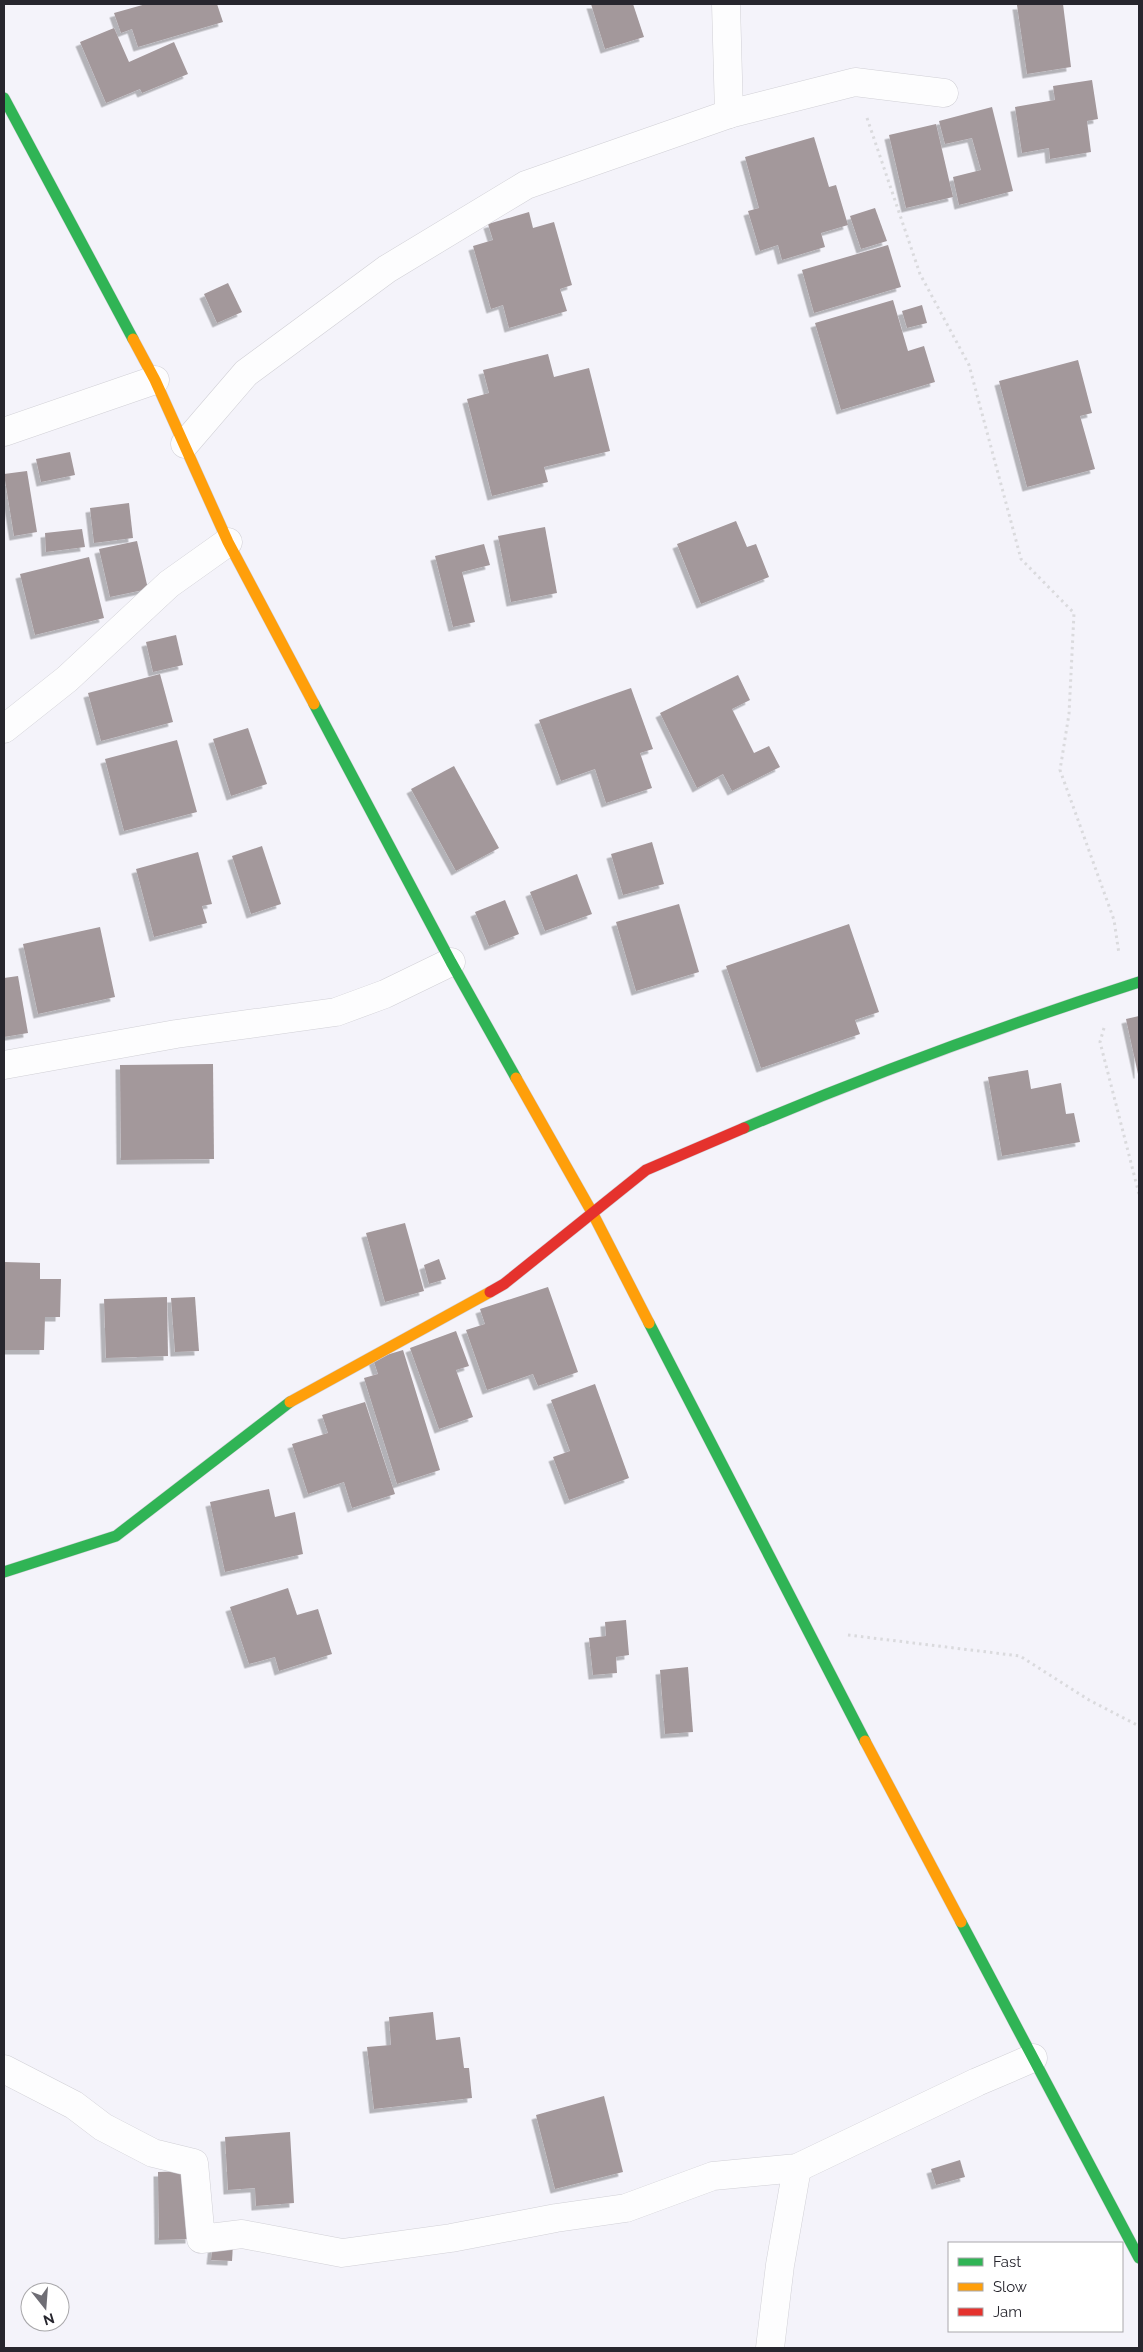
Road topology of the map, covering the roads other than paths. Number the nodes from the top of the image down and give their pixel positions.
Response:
1 (726, 4) edge
2 (944, 94) dead end
3 (4, 98) edge
4 (729, 114) junction
5 (154, 380) junction
6 (4, 432) edge
7 (185, 444) junction
8 (228, 542) junction
9 (4, 729) edge
10 (451, 962) junction
11 (1139, 982) edge
12 (4, 1065) edge
13 (593, 1214) junction
14 (4, 1572) edge
15 (1033, 2058) junction
16 (4, 2069) edge
17 (797, 2168) junction
18 (1139, 2258) edge
19 (770, 2348) edge

1 - 4 street
2 - 4 street
3 - 5 street
4 - 7 street
5 - 6 street
5 - 7 street
7 - 8 street
8 - 9 street
8 - 10 street
10 - 12 street
10 - 13 street
11 - 13 street
13 - 14 street
13 - 15 street
15 - 17 street
15 - 18 street
16 - 17 street
17 - 19 street

